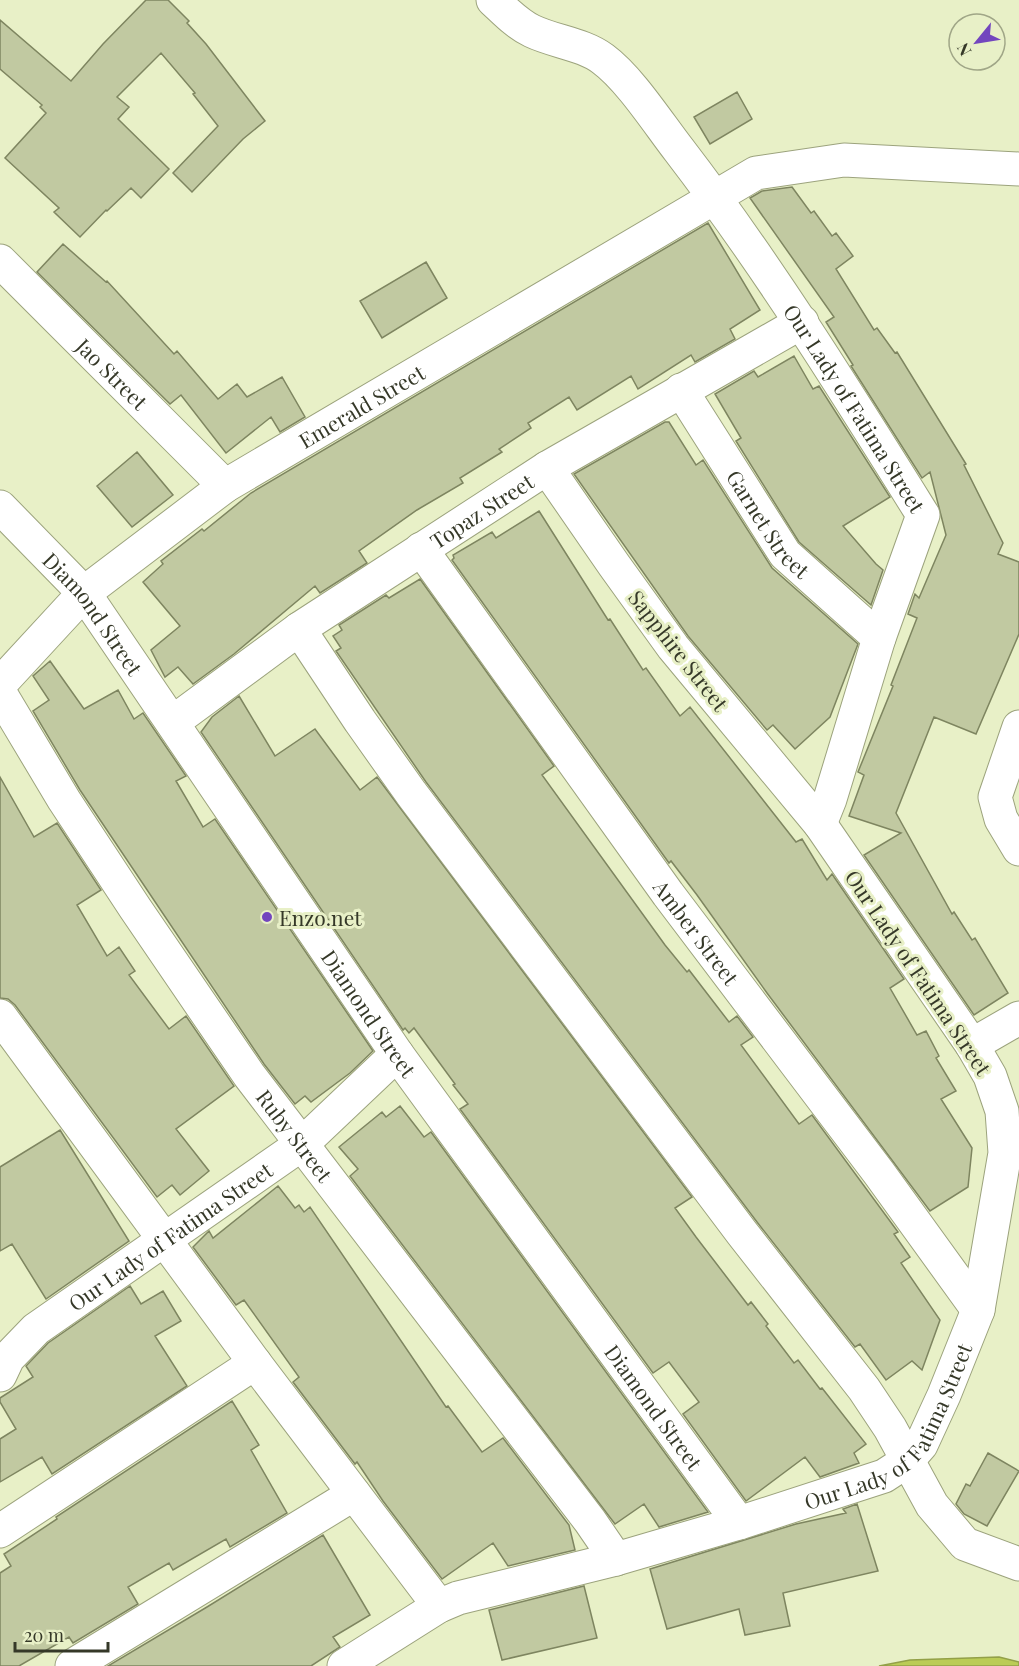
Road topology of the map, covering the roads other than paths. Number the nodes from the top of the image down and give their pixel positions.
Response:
1 (493, 0) edge
2 (1019, 169) edge
3 (716, 197) junction
4 (0, 261) edge
5 (802, 322) junction
6 (681, 390) junction
7 (547, 468) junction
8 (225, 486) junction
9 (0, 507) edge
10 (421, 549) junction
11 (84, 593) junction
12 (299, 629) junction
13 (879, 638) junction
14 (0, 684) edge
15 (0, 693) edge
16 (173, 722) junction
17 (1019, 727) edge
18 (820, 824) junction
19 (1019, 849) edge
20 (0, 1016) edge
21 (1019, 1018) edge
22 (972, 1045) junction
23 (398, 1054) junction
24 (302, 1144) junction
25 (165, 1241) junction
26 (978, 1310) junction
27 (255, 1363) junction
28 (0, 1374) edge
29 (907, 1461) junction
30 (354, 1494) junction
31 (740, 1523) junction
32 (0, 1531) edge
33 (616, 1559) junction
34 (1019, 1564) edge
35 (439, 1606) junction
36 (72, 1666) edge
37 (344, 1666) edge

1 - 3 street, Our Lady of Fatima Street
2 - 3 street, Emerald Street
3 - 5 street, Our Lady of Fatima Street
3 - 8 street, Emerald Street
4 - 8 street, Jao Street
5 - 6 street, Topaz Street
5 - 13 street, Our Lady of Fatima Street
6 - 7 street, Topaz Street
6 - 13 street, Garnet Street
7 - 10 street, Topaz Street
7 - 18 street, Sapphire Street
8 - 11 street, Emerald Street
9 - 11 street, Diamond Street
10 - 12 street, Topaz Street
10 - 26 street, Amber Street
11 - 14 street, Emerald Street
11 - 16 street, Diamond Street
12 - 16 street, Topaz Street
12 - 29 street
13 - 18 street, Our Lady of Fatima Street
15 - 24 street, Ruby Street
16 - 23 street, Diamond Street
17 - 19 street
18 - 22 street, Our Lady of Fatima Street
20 - 25 street
21 - 22 street
22 - 26 street, Our Lady of Fatima Street
23 - 24 street, Our Lady of Fatima Street
23 - 31 street, Diamond Street
24 - 25 street, Our Lady of Fatima Street
24 - 33 street, Ruby Street
25 - 27 street
25 - 28 street, Our Lady of Fatima Street
26 - 29 street, Our Lady of Fatima Street
27 - 30 street
27 - 32 street
29 - 31 street, Our Lady of Fatima Street
29 - 34 street
30 - 35 street
30 - 36 street
31 - 33 street, Our Lady of Fatima Street
33 - 35 street, Our Lady of Fatima Street
35 - 37 street, Our Lady of Fatima Street

